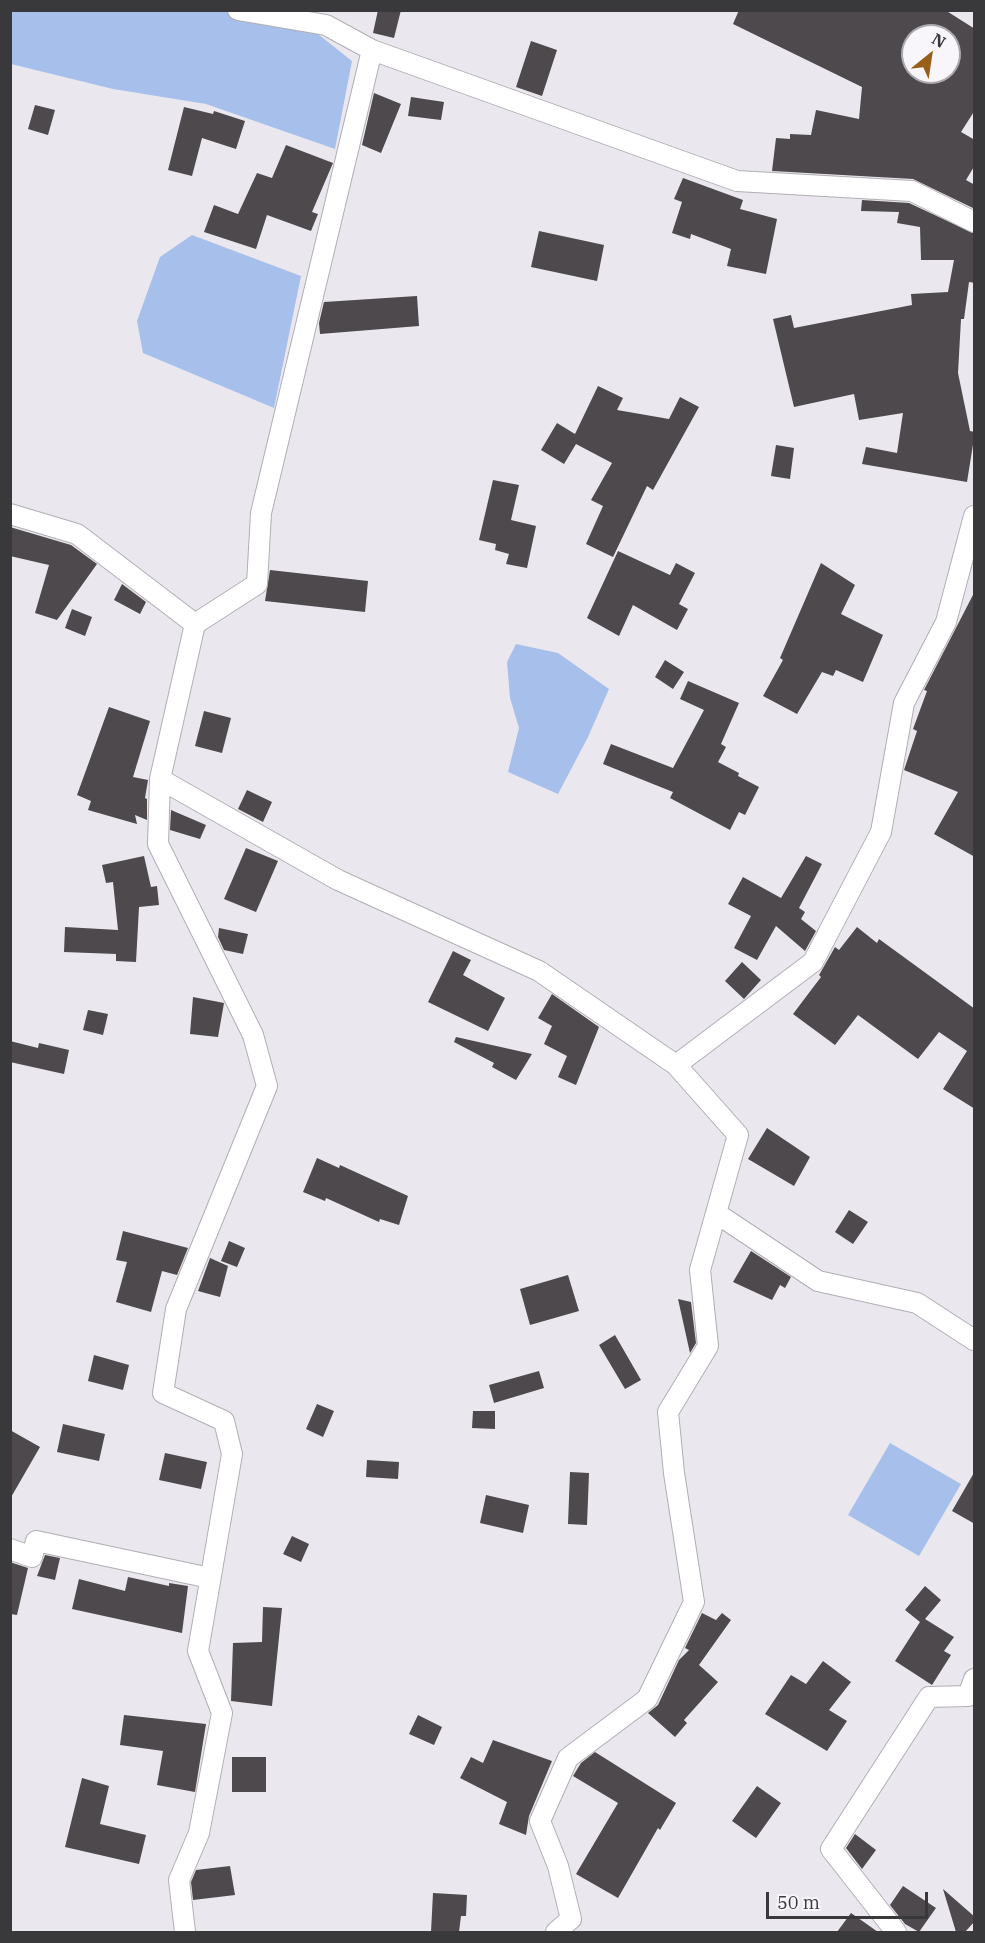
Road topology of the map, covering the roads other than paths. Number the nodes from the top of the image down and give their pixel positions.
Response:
1 (238, 10) edge
2 (327, 18) edge
3 (372, 50) junction
4 (975, 222) edge
5 (10, 514) edge
6 (975, 516) edge
7 (195, 624) junction
8 (160, 779) junction
9 (676, 1065) junction
10 (717, 1213) junction
11 (975, 1340) edge
12 (10, 1550) edge
13 (210, 1578) junction
14 (975, 1679) edge
15 (185, 1932) edge
16 (556, 1932) edge
17 (896, 1932) edge

1 - 2 street
2 - 3 street
3 - 4 street
3 - 7 street
5 - 7 street
6 - 9 street
7 - 8 street
8 - 9 street
8 - 13 street
9 - 10 street
10 - 11 street
10 - 16 street
12 - 13 street
13 - 15 street
14 - 17 street

